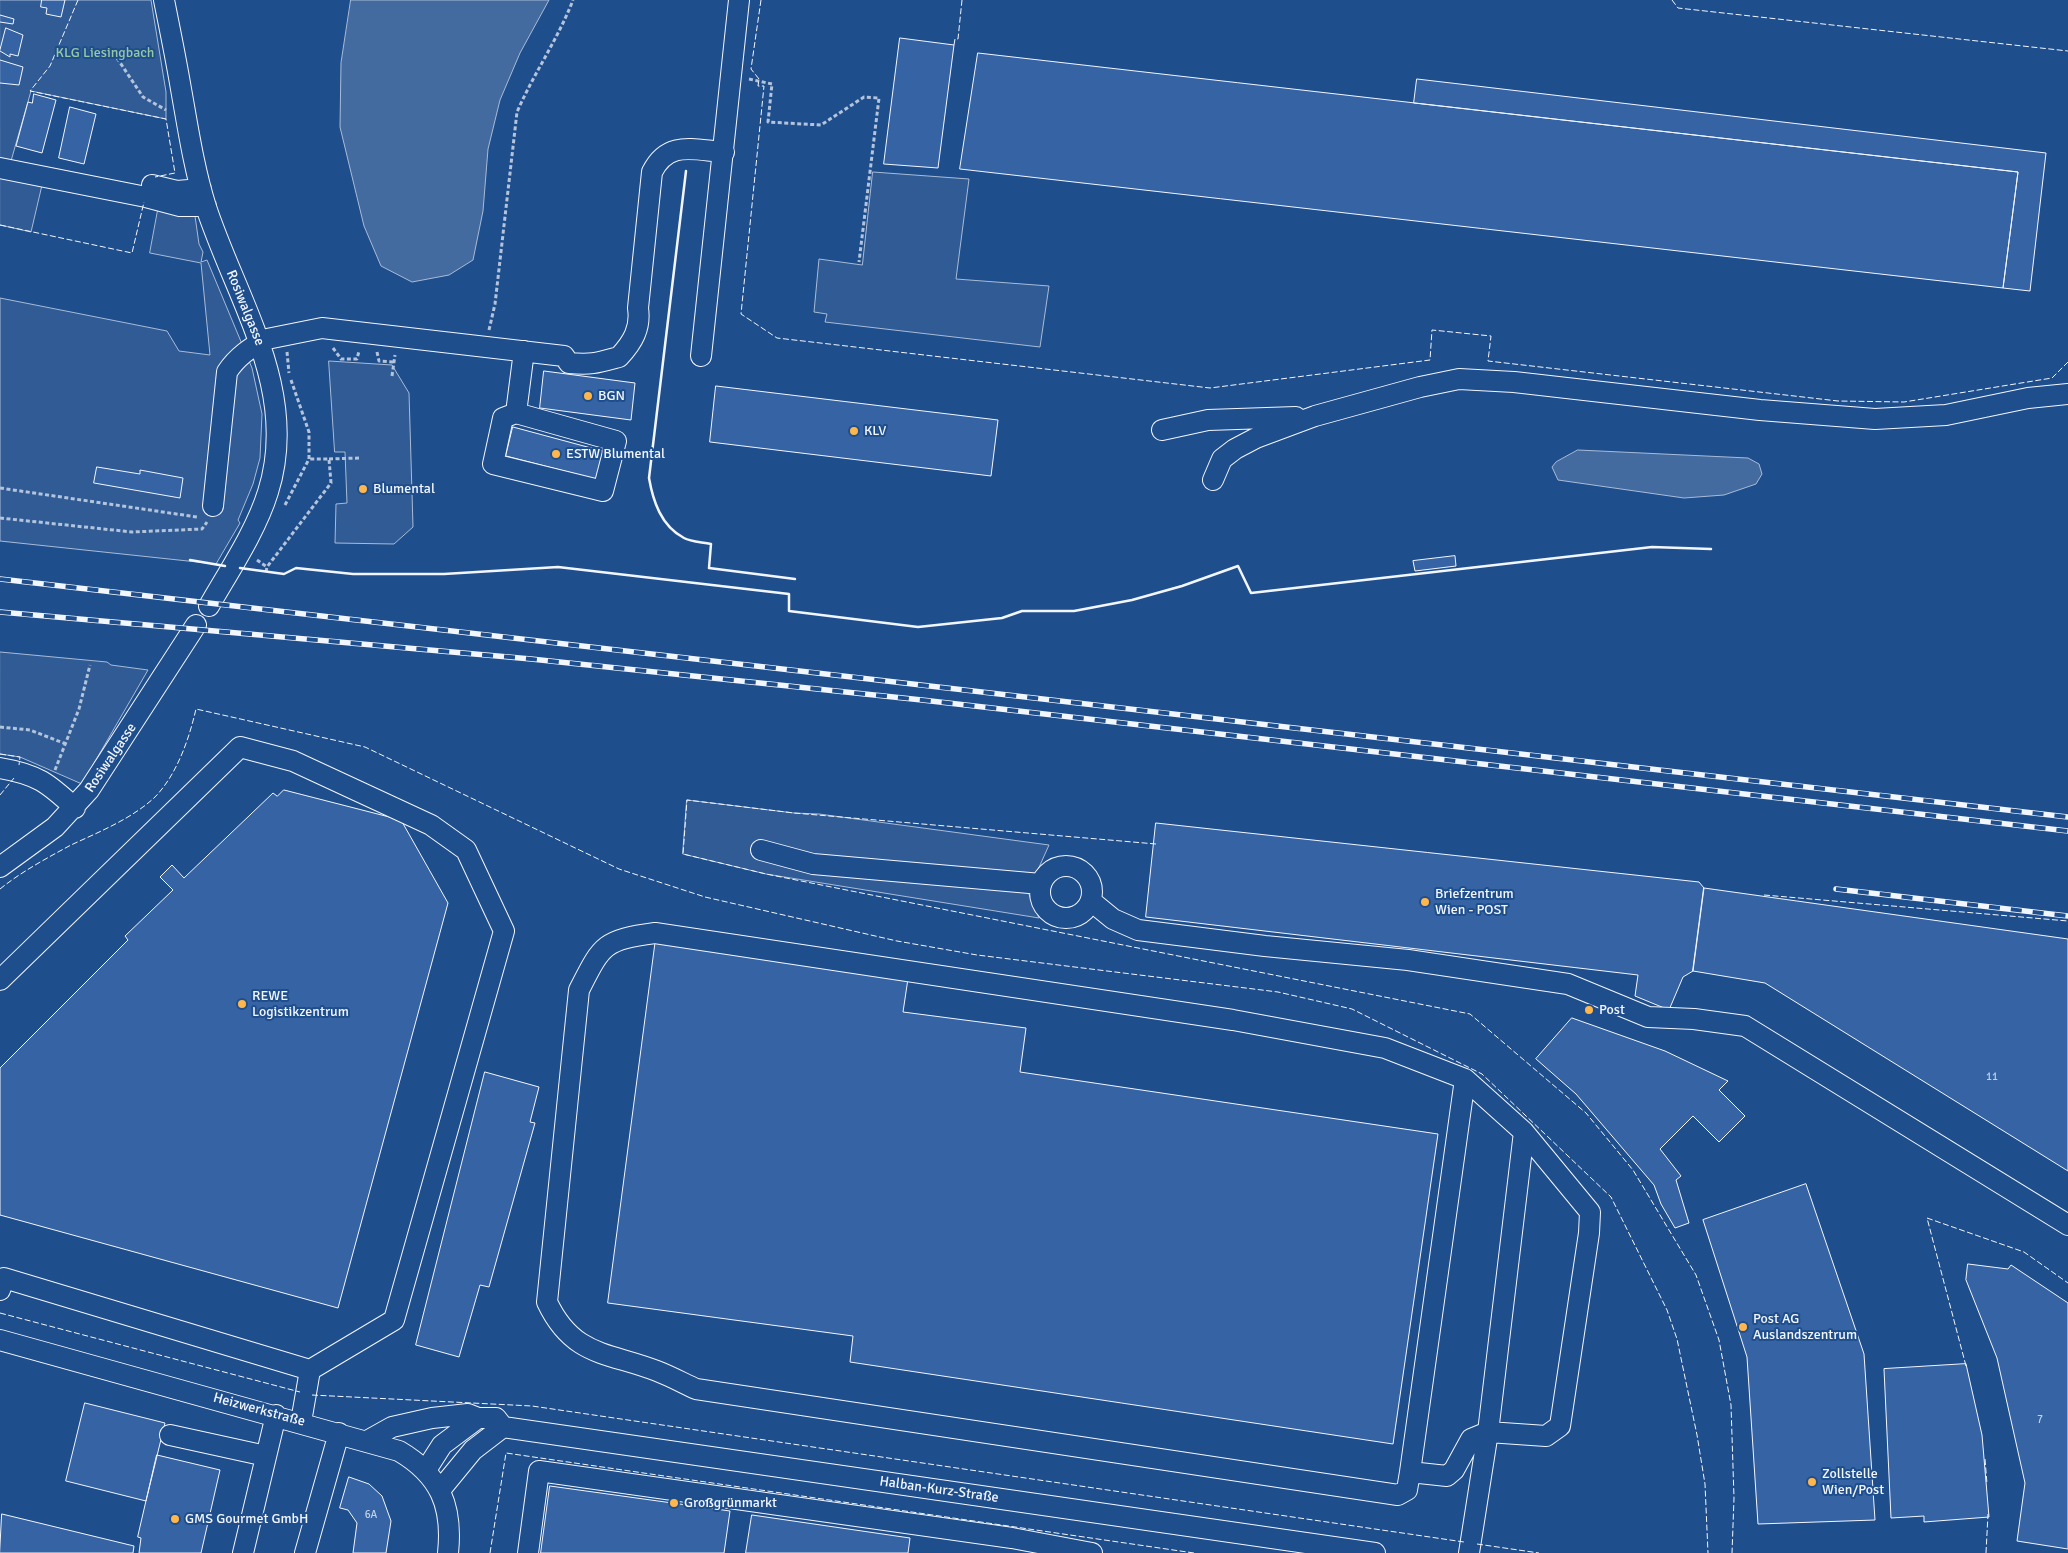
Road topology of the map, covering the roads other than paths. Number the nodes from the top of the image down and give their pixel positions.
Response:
1 (164, 0) edge
2 (739, 0) edge
3 (724, 152) junction
4 (0, 154) edge
5 (0, 168) edge
6 (204, 197) junction
7 (259, 343) junction
8 (524, 351) junction
9 (701, 356) dead end
10 (2068, 394) edge
11 (516, 413) junction
12 (1315, 416) junction
13 (1162, 430) dead end
14 (1213, 480) dead end
15 (213, 506) dead end
16 (209, 606) dead end
17 (196, 625) dead end
18 (0, 768) edge
19 (75, 808) junction
20 (761, 850) dead end
21 (0, 867) edge
22 (1041, 884) junction
23 (1091, 901) junction
24 (0, 980) edge
25 (1465, 1079) junction
26 (1524, 1132) junction
27 (2068, 1225) edge
28 (0, 1290) edge
29 (0, 1340) edge
30 (310, 1370) junction
31 (276, 1415) junction
32 (478, 1418) junction
33 (300, 1422) junction
34 (503, 1427) junction
35 (1488, 1432) junction
36 (339, 1433) junction
37 (170, 1436) dead end
38 (366, 1441) junction
39 (266, 1456) junction
40 (426, 1470) junction
41 (1410, 1472) junction
42 (440, 1489) junction
43 (1044, 1550) edge
44 (243, 1553) edge
45 (304, 1553) edge
46 (448, 1553) edge
47 (528, 1553) edge
48 (1092, 1553) edge
49 (1376, 1553) edge
50 (1469, 1553) edge

1 - 6 street, Rosiwalgasse
2 - 3 street
3 - 8 street
3 - 9 street
4 - 6 street
5 - 6 street
6 - 7 street, Rosiwalgasse
7 - 8 street
7 - 15 street
7 - 16 street, Rosiwalgasse
8 - 11 street
10 - 12 street
11 - 11 street
12 - 13 street
12 - 14 street
17 - 19 street, Rosiwalgasse
18 - 19 street
19 - 21 street, Rosiwalgasse
20 - 22 street
22 - 23 street
22 - 23 street
23 - 27 street
24 - 30 street
25 - 26 street
25 - 41 street
25 - 41 street
26 - 35 street
26 - 35 street
28 - 30 street
29 - 31 street, Heizwerkstraße
30 - 33 street
31 - 33 street, Heizwerkstraße
31 - 39 street
32 - 34 street, Halban-Kurz-Straße
32 - 38 street, Halban-Kurz-Straße
32 - 40 street
33 - 36 street, Heizwerkstraße
34 - 42 street
34 - 49 street, Halban-Kurz-Straße
35 - 41 street
35 - 50 street
36 - 38 street, Heizwerkstraße
36 - 45 street
37 - 39 street
38 - 40 street, Heizwerkstraße
39 - 44 street
40 - 42 street, Heizwerkstraße
42 - 46 street, Heizwerkstraße
43 - 47 street
43 - 48 street

